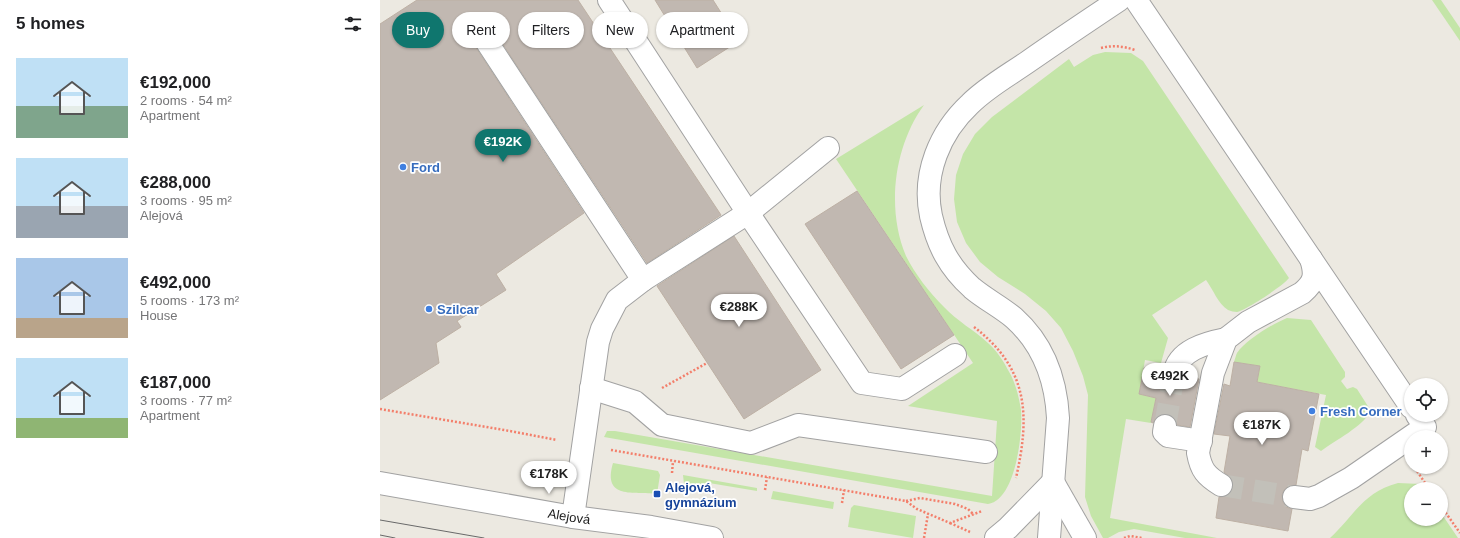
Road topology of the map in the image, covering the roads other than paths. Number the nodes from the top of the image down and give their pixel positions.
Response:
1 (609, 0) edge
2 (1119, 0) edge
3 (1136, 0) edge
4 (491, 48) edge
5 (828, 148) dead end
6 (748, 213) junction
7 (1310, 259) junction
8 (643, 280) junction
9 (1226, 339) junction
10 (955, 355) dead end
11 (1174, 374) tunnel mouth
12 (591, 388) junction
13 (1404, 397) edge
14 (1422, 422) edge
15 (1166, 426) dead end
16 (1201, 440) junction
17 (986, 452) dead end
18 (1053, 482) junction
19 (380, 483) edge
20 (1222, 485) tunnel mouth
21 (1294, 497) tunnel mouth
22 (573, 517) junction
23 (712, 538) edge
24 (996, 538) edge
25 (1049, 538) edge
26 (1085, 538) edge

1 - 6 street
2 - 18 street
3 - 7 street
4 - 8 street
5 - 6 street
6 - 8 street
6 - 10 street
7 - 9 street
7 - 13 street
8 - 12 street
9 - 11 street
9 - 16 street
12 - 17 street
12 - 22 street
14 - 21 street
15 - 16 street
16 - 20 street
18 - 24 street
18 - 25 street
18 - 26 street
19 - 22 street, Alejová
22 - 23 street, Alejová

